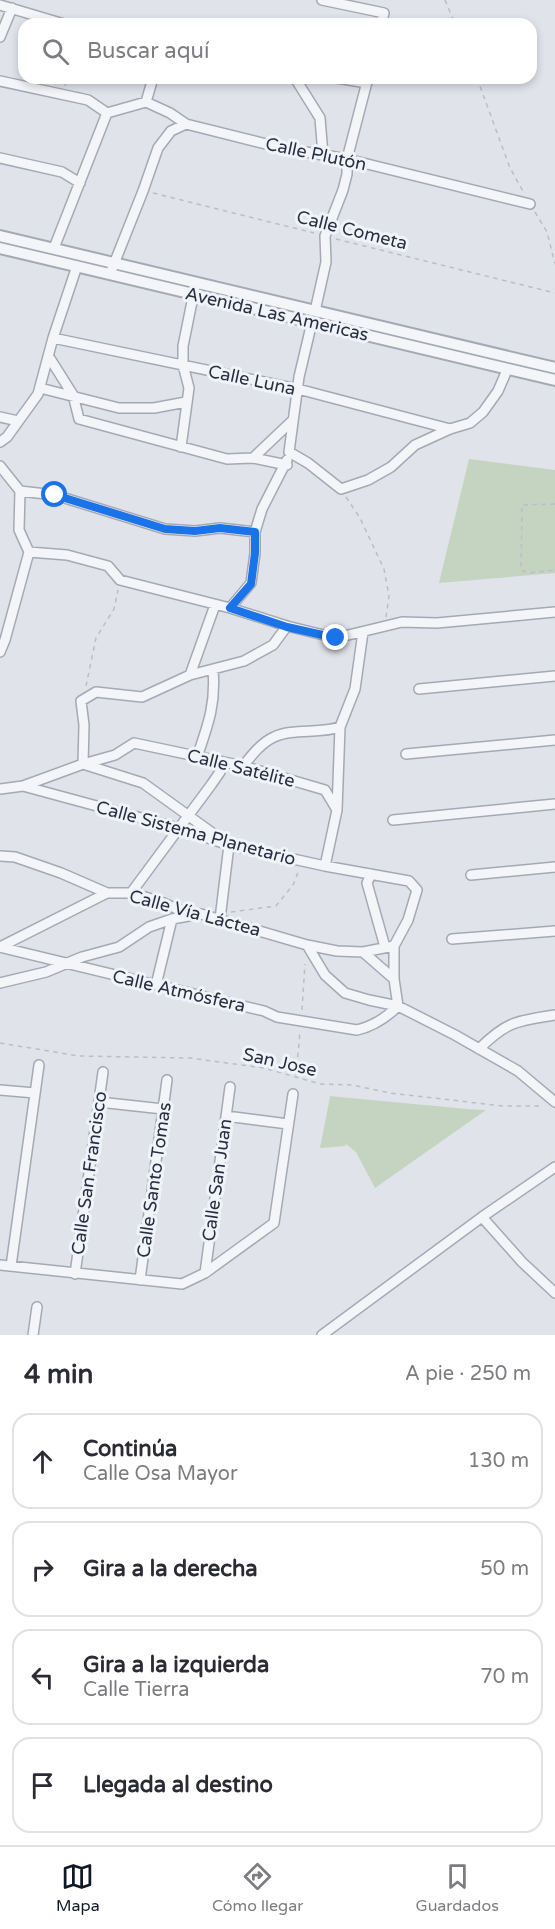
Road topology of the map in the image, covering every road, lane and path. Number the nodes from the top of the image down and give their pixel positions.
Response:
1 (322, 0) edge
2 (445, 0) edge
3 (0, 5) edge
4 (12, 8) junction
5 (44, 18) edge
6 (383, 18) edge
7 (452, 18) edge
8 (0, 37) edge
9 (0, 81) edge
10 (151, 84) edge
11 (300, 84) edge
12 (366, 84) edge
13 (479, 84) edge
14 (146, 102) junction
15 (107, 113) junction
16 (186, 124) junction
17 (323, 155) junction
18 (0, 158) edge
19 (347, 159) junction
20 (80, 183) junction
21 (143, 191) junction
22 (530, 204) junction
23 (0, 236) edge
24 (325, 236) junction
25 (0, 248) edge
26 (54, 248) junction
27 (68, 251) junction
28 (114, 262) junction
29 (71, 264) junction
30 (555, 264) edge
31 (110, 274) junction
32 (197, 282) junction
33 (555, 293) edge
34 (193, 294) junction
35 (315, 311) junction
36 (312, 322) junction
37 (53, 338) junction
38 (49, 357) junction
39 (183, 365) junction
40 (555, 368) edge
41 (507, 370) junction
42 (555, 380) edge
43 (40, 388) junction
44 (298, 389) junction
45 (74, 395) junction
46 (186, 402) junction
47 (0, 417) edge
48 (293, 420) junction
49 (18, 421) junction
50 (450, 429) junction
51 (0, 442) edge
52 (181, 447) junction
53 (289, 452) junction
54 (253, 458) junction
55 (286, 465) junction
56 (0, 466) edge
57 (340, 489) junction
58 (20, 491) junction
59 (555, 504) edge
60 (255, 532) junction
61 (29, 552) junction
62 (555, 570) edge
63 (120, 580) junction
64 (215, 605) junction
65 (230, 608) junction
66 (555, 612) edge
67 (383, 626) junction
68 (287, 627) junction
69 (363, 632) junction
70 (2, 640) edge
71 (0, 652) edge
72 (213, 670) junction
73 (190, 675) junction
74 (555, 676) edge
75 (419, 689) dead end
76 (81, 700) junction
77 (340, 727) junction
78 (555, 740) edge
79 (405, 754) dead end
80 (197, 757) junction
81 (221, 763) junction
82 (82, 764) junction
83 (243, 766) junction
84 (22, 786) junction
85 (0, 789) edge
86 (555, 804) edge
87 (336, 810) junction
88 (189, 815) junction
89 (393, 820) dead end
90 (178, 828) junction
91 (229, 845) junction
92 (0, 856) edge
93 (303, 861) junction
94 (325, 866) junction
95 (555, 867) edge
96 (371, 874) junction
97 (471, 875) dead end
98 (107, 893) junction
99 (131, 893) junction
100 (201, 914) junction
101 (220, 916) junction
102 (172, 919) junction
103 (555, 931) edge
104 (452, 939) dead end
105 (307, 945) junction
106 (390, 946) junction
107 (0, 947) edge
108 (363, 952) junction
109 (65, 964) junction
110 (394, 979) junction
111 (0, 983) edge
112 (156, 985) junction
113 (398, 1006) junction
114 (555, 1015) edge
115 (0, 1043) edge
116 (479, 1049) junction
117 (39, 1065) dead end
118 (103, 1072) dead end
119 (167, 1080) dead end
120 (230, 1087) dead end
121 (0, 1090) edge
122 (35, 1094) junction
123 (293, 1094) dead end
124 (555, 1101) edge
125 (99, 1102) junction
126 (544, 1106) dead end
127 (163, 1109) junction
128 (226, 1116) junction
129 (288, 1124) junction
130 (555, 1167) edge
131 (482, 1217) junction
132 (0, 1265) edge
133 (11, 1266) junction
134 (205, 1273) junction
135 (75, 1274) junction
136 (140, 1280) junction
137 (555, 1293) edge
138 (37, 1306) dead end
139 (33, 1335) edge
140 (322, 1335) edge

1 - 6 street
2 - 7 path
3 - 4 street
4 - 5 street
4 - 8 street
9 - 15 street
10 - 14 street
11 - 17 street
12 - 19 street
13 - 22 path
14 - 15 street
14 - 16 street, Calle Plutón
15 - 20 street
16 - 17 street, Calle Plutón
16 - 21 street
17 - 19 street, Calle Plutón
18 - 20 street
19 - 22 street, Calle Plutón
19 - 24 street
20 - 26 street
21 - 24 path, Calle Cometa
21 - 28 street
22 - 30 path
23 - 26 street, Avenida Las Americas
24 - 33 path, Calle Cometa
24 - 35 street
25 - 29 street, Avenida Las Americas
26 - 27 street, Avenida Las Americas
27 - 28 street, Avenida Las Americas
27 - 29 street
28 - 31 street
28 - 32 street, Avenida Las Americas
29 - 31 street, Avenida Las Americas
29 - 37 street
31 - 34 street, Avenida Las Americas
32 - 34 street
32 - 35 street, Avenida Las Americas
34 - 36 street, Avenida Las Americas
34 - 39 street
35 - 40 street, Avenida Las Americas
36 - 41 street, Avenida Las Americas
36 - 44 street
37 - 38 street
37 - 39 street, Calle Luna
38 - 43 street
38 - 45 street
39 - 44 street, Calle Luna
39 - 46 street
41 - 42 street, Avenida Las Americas
41 - 50 street
43 - 45 street
43 - 49 street
44 - 48 street
44 - 50 street, Calle Luna
45 - 46 street
45 - 52 street
46 - 52 street
47 - 49 street
48 - 53 street
48 - 54 street
49 - 51 street
50 - 57 street
52 - 54 street
53 - 55 street
53 - 57 street
54 - 55 street
55 - 60 street
56 - 58 street
57 - 67 path
58 - 60 street
58 - 61 street
59 - 62 path
60 - 65 street
61 - 63 street
61 - 70 street
63 - 64 street
63 - 76 path
64 - 65 street
64 - 73 street
65 - 68 street
66 - 67 street
67 - 69 street
68 - 69 street
68 - 72 street
69 - 77 street
70 - 71 street
72 - 73 street
72 - 80 street
73 - 76 street
74 - 75 street
76 - 82 street
77 - 83 street
77 - 87 street
78 - 79 street
80 - 81 street, Calle Satélite
80 - 82 street, Calle Satélite
81 - 83 street, Calle Satélite
81 - 88 street
82 - 84 street
82 - 88 street
83 - 87 street, Calle Satélite
84 - 85 street
84 - 90 street, Calle Sistema Planetario
86 - 89 street
87 - 94 street
88 - 90 street
88 - 91 street
90 - 91 street, Calle Sistema Planetario
90 - 99 street
91 - 93 street, Calle Sistema Planetario
91 - 101 street
92 - 98 street, Calle Vía Láctea
93 - 94 street, Calle Sistema Planetario
93 - 101 path
94 - 96 street, Calle Sistema Planetario
95 - 97 street
96 - 106 street
96 - 106 street, Calle Sistema Planetario
98 - 99 street, Calle Vía Láctea
98 - 107 street
99 - 100 street, Calle Vía Láctea
100 - 101 street, Calle Vía Láctea
100 - 102 street
101 - 105 street, Calle Vía Láctea
102 - 109 street
102 - 112 street
103 - 104 street
105 - 108 street, Calle Vía Láctea
105 - 113 street
106 - 108 street, Calle Vía Láctea
106 - 110 street
107 - 109 street, Calle Atmósfera
108 - 110 street
109 - 111 street
109 - 112 street, Calle Atmósfera
110 - 113 street
112 - 113 street, Calle Atmósfera
113 - 116 street
114 - 116 street
115 - 126 path, San Jose
116 - 124 street
117 - 122 street
118 - 125 street, Calle San Francisco
119 - 127 street, Calle Santo Tomas
120 - 128 street, Calle San Juan
121 - 122 street
122 - 133 street
123 - 129 street
125 - 127 street
125 - 135 street, Calle San Francisco
127 - 136 street, Calle Santo Tomas
128 - 129 street
128 - 134 street, Calle San Juan
129 - 134 street
130 - 131 street
131 - 137 street
131 - 140 street
132 - 133 street
133 - 135 street
134 - 136 street
135 - 136 street
138 - 139 street

